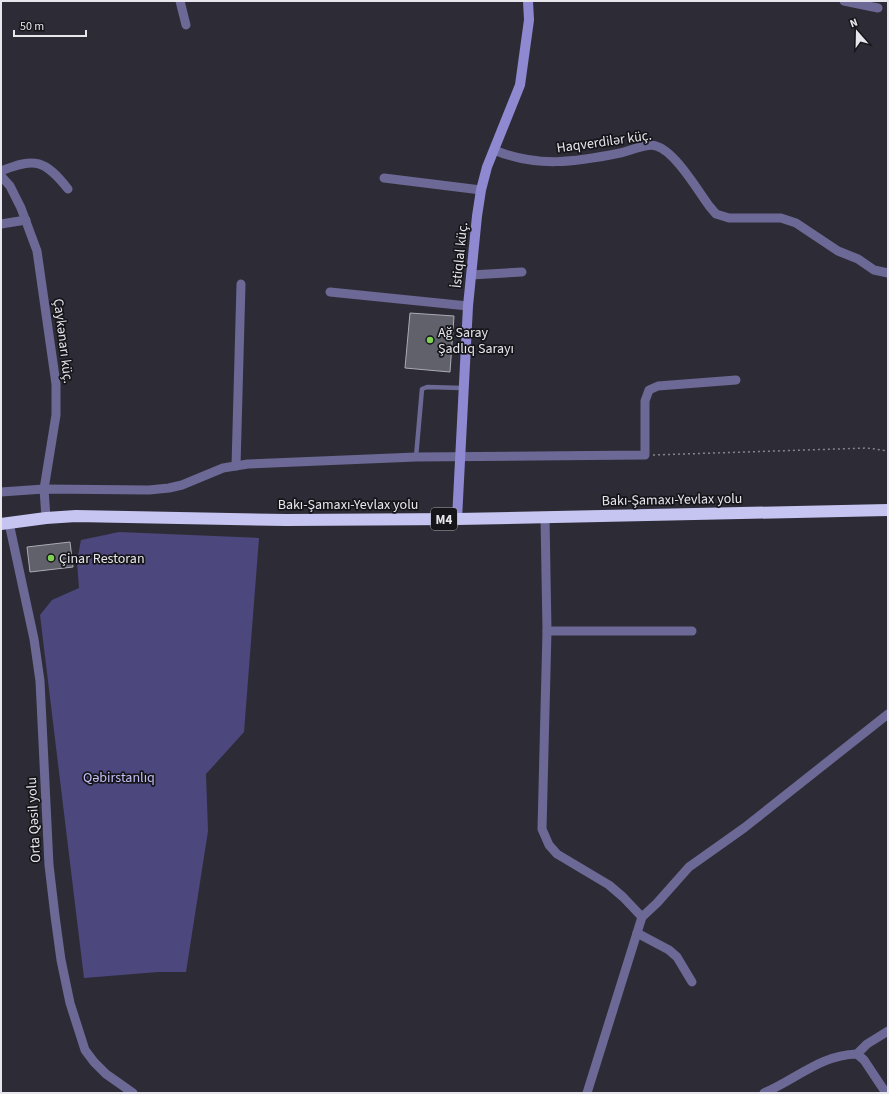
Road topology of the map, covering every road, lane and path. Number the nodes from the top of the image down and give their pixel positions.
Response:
1 (180, 1) edge
2 (528, 1) edge
3 (844, 1) edge
4 (878, 8) dead end
5 (186, 25) dead end
6 (494, 150) junction
7 (1, 172) edge
8 (1, 176) edge
9 (384, 178) dead end
10 (68, 189) dead end
11 (481, 190) junction
12 (26, 220) junction
13 (1, 224) edge
14 (522, 272) dead end
15 (888, 273) edge
16 (471, 275) junction
17 (241, 284) dead end
18 (330, 292) dead end
19 (468, 306) junction
20 (736, 380) dead end
21 (464, 388) junction
22 (888, 451) edge
23 (645, 455) junction
24 (460, 456) junction
25 (416, 457) junction
26 (236, 466) junction
27 (44, 489) junction
28 (1, 492) edge
29 (888, 510) edge
30 (545, 516) junction
31 (46, 518) junction
32 (457, 519) junction
33 (5, 523) edge
34 (547, 631) junction
35 (692, 631) dead end
36 (888, 714) edge
37 (642, 917) junction
38 (637, 933) junction
39 (692, 982) dead end
40 (888, 1030) edge
41 (857, 1054) junction
42 (133, 1093) edge
43 (587, 1093) edge
44 (764, 1093) edge
45 (886, 1093) edge

1 - 5 street
2 - 6 street, İstiqlal küç.
3 - 4 street
6 - 11 street, İstiqlal küç.
6 - 15 street, Haqverdilər küç.
7 - 10 street
8 - 12 street, Çaykənarı küç.
9 - 11 street
11 - 16 street, İstiqlal küç.
12 - 13 street
12 - 27 street, Çaykənarı küç.
14 - 16 street
16 - 19 street, İstiqlal küç.
17 - 26 street
18 - 19 street
19 - 21 street, İstiqlal küç.
20 - 23 street
21 - 24 street, İstiqlal küç.
21 - 25 lane
22 - 23 path
23 - 24 street
24 - 25 street
24 - 32 street, İstiqlal küç.
25 - 26 street
26 - 27 street
27 - 28 street
27 - 31 street, Çaykənarı küç.
29 - 30 highway, Bakı-Şamaxı-Yevlax yolu / M4
30 - 32 highway, Bakı-Şamaxı-Yevlax yolu / M4
30 - 34 street
31 - 32 highway, Bakı-Şamaxı-Yevlax yolu / M4
31 - 33 highway, Bakı-Şamaxı-Yevlax yolu / M4
33 - 42 street, Orta Qəsil yolu
34 - 35 street
34 - 37 street
36 - 37 street
37 - 38 street
38 - 39 street
38 - 43 street
40 - 41 street
41 - 44 street
41 - 45 street

